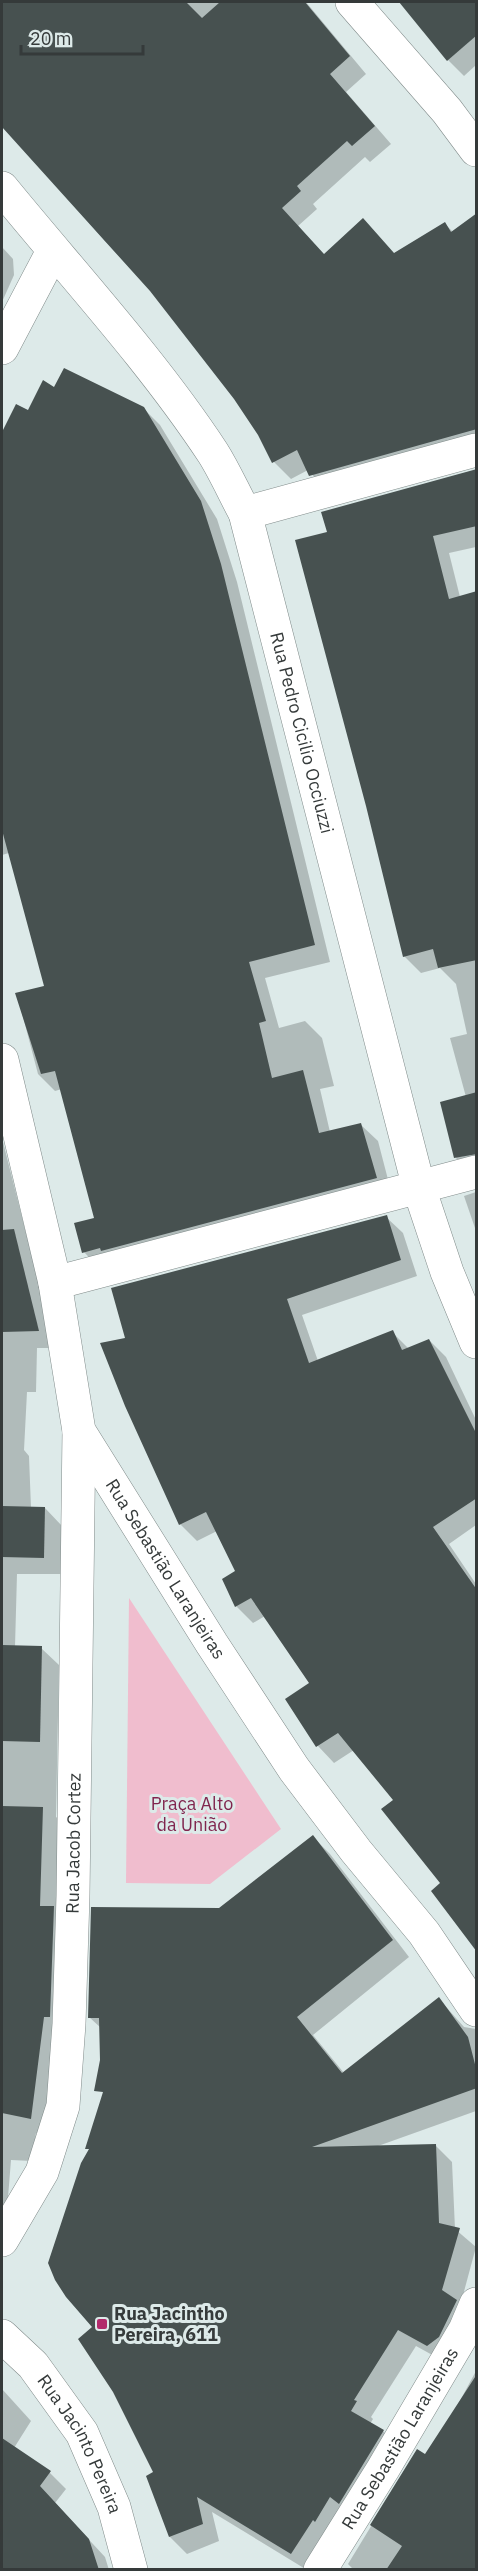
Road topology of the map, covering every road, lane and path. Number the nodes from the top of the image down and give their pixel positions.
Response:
1 (351, 2) edge
2 (477, 150) edge
3 (2, 188) edge
4 (53, 251) junction
5 (2, 348) edge
6 (477, 450) edge
7 (245, 513) junction
8 (2, 1060) edge
9 (477, 1172) edge
10 (419, 1188) junction
11 (55, 1284) junction
12 (477, 1342) edge
13 (79, 1431) junction
14 (477, 2010) edge
15 (2, 2240) edge
16 (477, 2304) edge
17 (2, 2336) edge
18 (131, 2570) edge
19 (320, 2570) edge

1 - 2 street
3 - 4 street, Rua Pedro Cicilio Occiuzzi
4 - 5 street
4 - 7 street, Rua Pedro Cicilio Occiuzzi
6 - 7 street
7 - 10 street, Rua Pedro Cicilio Occiuzzi
8 - 11 street, Rua Sebastião Laranjeiras
9 - 10 street
10 - 11 street
10 - 12 street, Rua Pedro Cicilio Occiuzzi
11 - 13 street, Rua Sebastião Laranjeiras
13 - 14 street, Rua Sebastião Laranjeiras
13 - 15 street, Rua Jacob Cortez
16 - 19 street, Rua Sebastião Laranjeiras
17 - 18 street, Rua Jacinto Pereira

